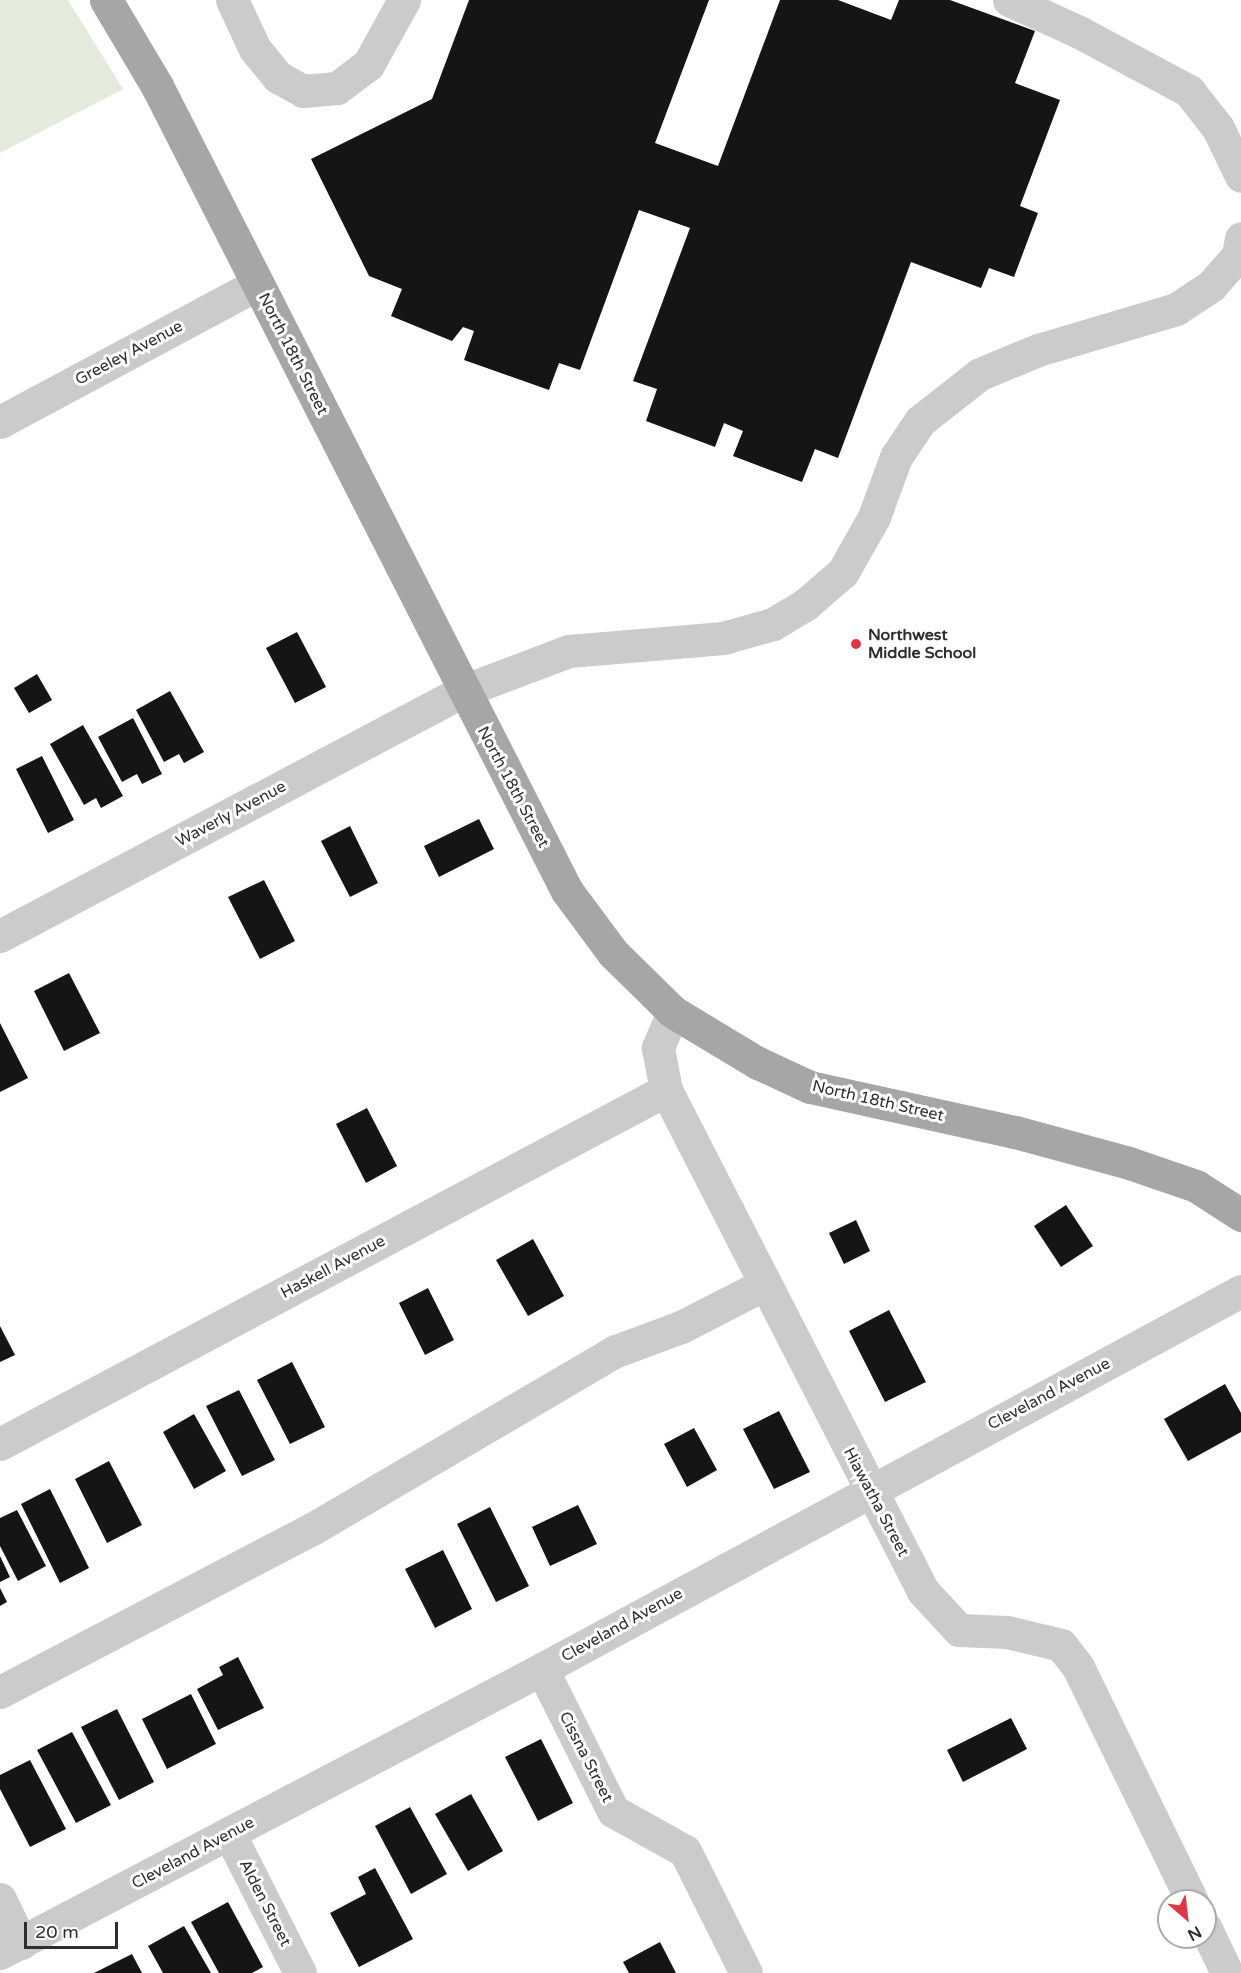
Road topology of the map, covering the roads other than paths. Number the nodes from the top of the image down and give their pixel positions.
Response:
1 (106, 0) edge
2 (232, 0) edge
3 (404, 0) edge
4 (1009, 0) edge
5 (1241, 176) edge
6 (1241, 238) edge
7 (257, 285) junction
8 (0, 422) edge
9 (463, 691) junction
10 (0, 936) edge
11 (673, 1012) junction
12 (666, 1090) junction
13 (1241, 1215) edge
14 (765, 1284) junction
15 (1241, 1291) edge
16 (0, 1444) edge
17 (869, 1490) junction
18 (542, 1669) junction
19 (0, 1692) edge
20 (230, 1833) junction
21 (1186, 1889) edge
22 (0, 1899) edge
23 (10, 1948) edge
24 (1216, 1949) edge
25 (300, 1973) edge
26 (746, 1973) edge
27 (1227, 1973) edge

1 - 7 main road, North 18th Street
2 - 3 street
4 - 5 street
6 - 9 street, Waverly Avenue
7 - 8 street, Greeley Avenue
7 - 9 main road, North 18th Street
9 - 10 street, Waverly Avenue
9 - 11 main road, North 18th Street
11 - 12 street, Hiawatha Street
11 - 13 main road, North 18th Street
12 - 14 street, Hiawatha Street
12 - 16 street, Haskell Avenue
14 - 17 street, Hiawatha Street
14 - 19 street
15 - 17 street, Cleveland Avenue
17 - 18 street, Cleveland Avenue
17 - 21 street, Hiawatha Street
18 - 20 street, Cleveland Avenue
18 - 26 street, Cissna Street
20 - 23 street, Cleveland Avenue
20 - 25 street, Alden Street
22 - 23 street
24 - 27 street

